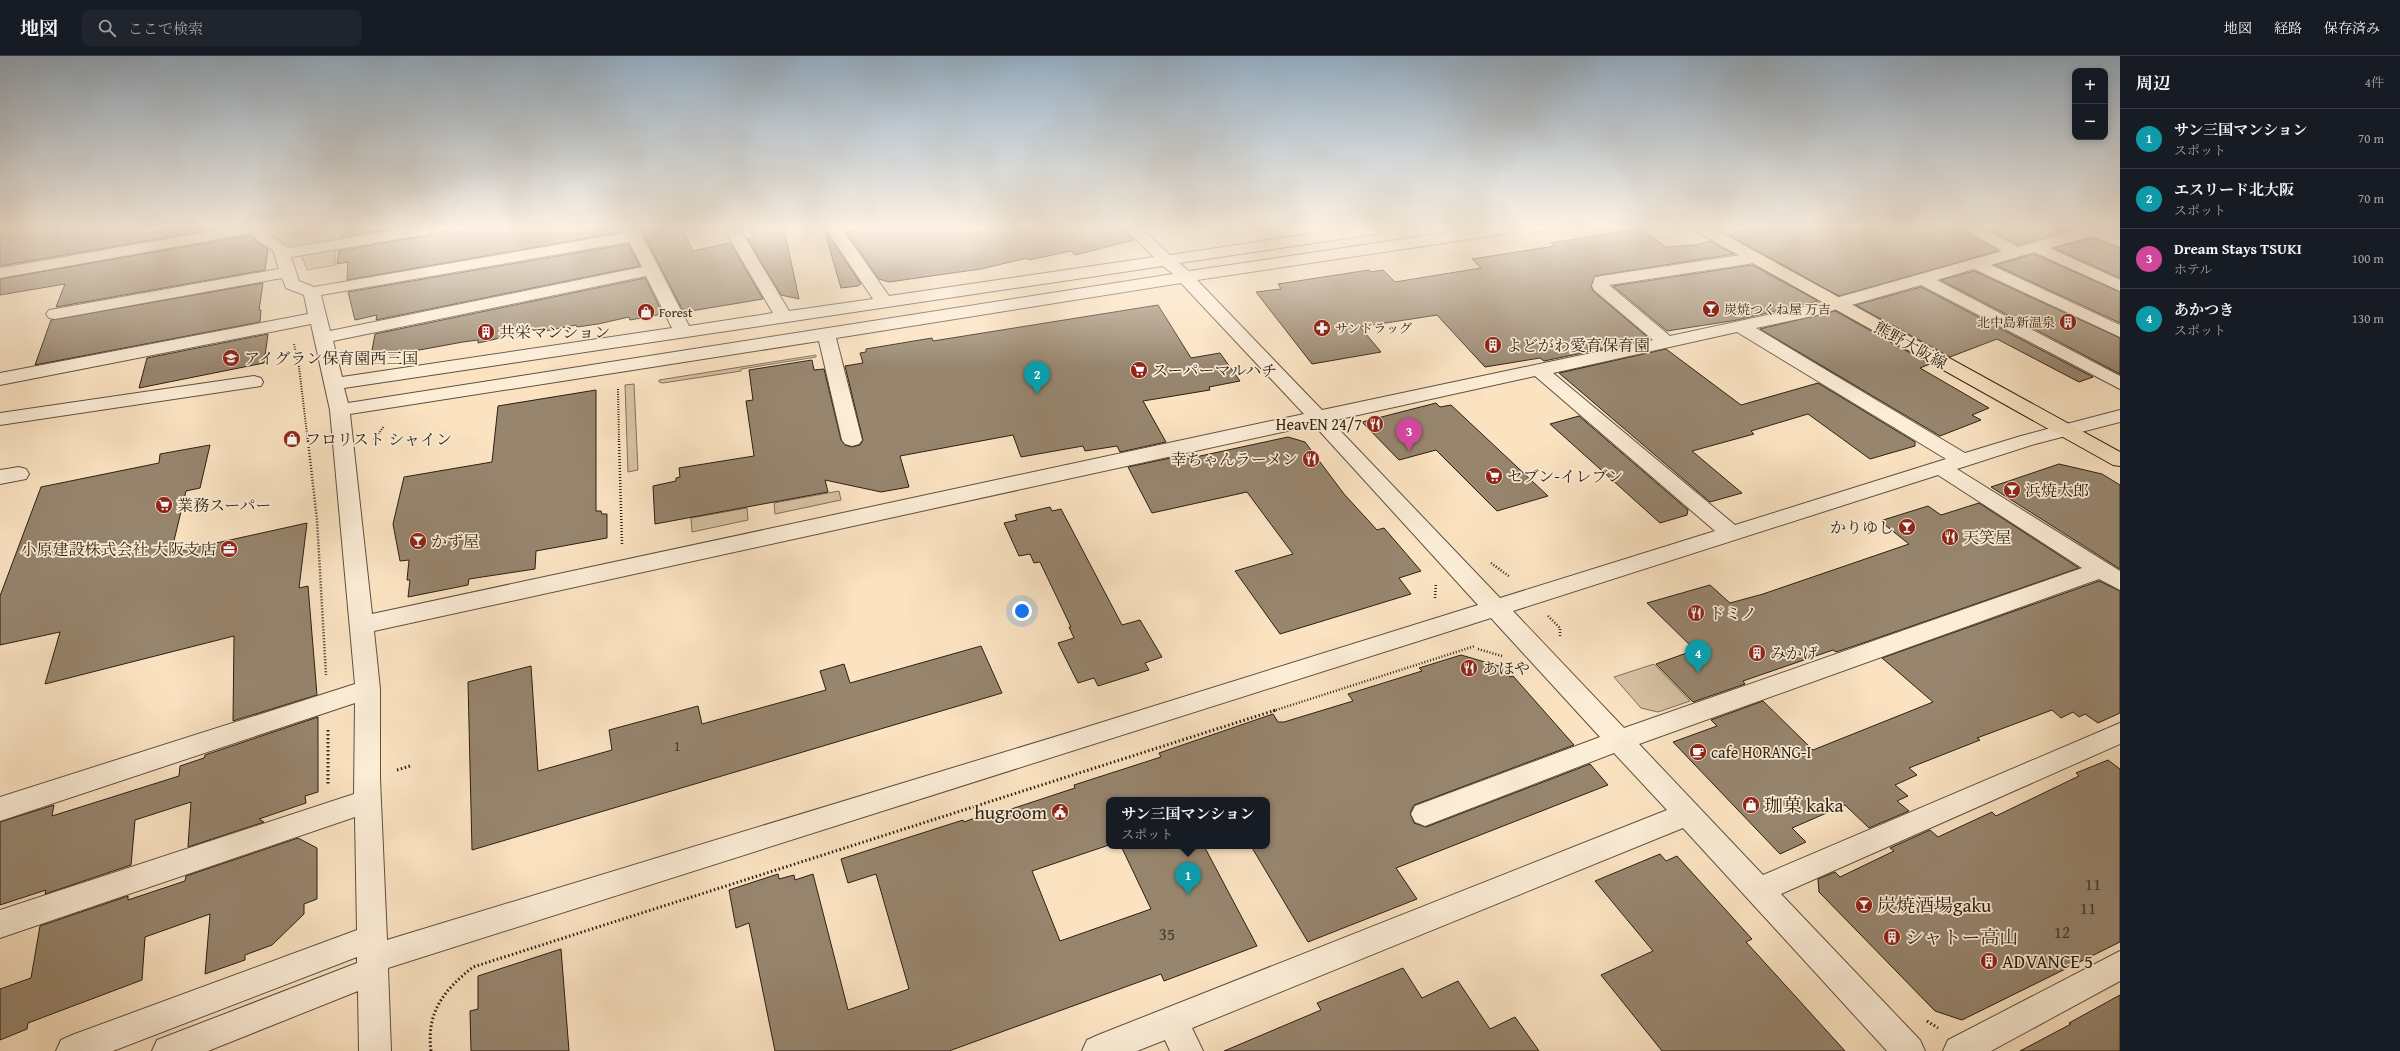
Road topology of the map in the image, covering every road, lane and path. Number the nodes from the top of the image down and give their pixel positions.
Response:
1 (269, 275) edge
2 (289, 275) edge
3 (400, 275) edge
4 (626, 275) edge
5 (655, 275) edge
6 (759, 275) edge
7 (866, 275) edge
8 (1063, 275) edge
9 (1194, 275) edge
10 (1638, 275) edge
11 (1785, 275) edge
12 (1940, 275) edge
13 (2000, 275) edge
14 (2096, 275) edge
15 (1185, 277) junction
16 (1924, 280) junction
17 (2120, 286) edge
18 (312, 292) junction
19 (884, 302) junction
20 (1836, 304) junction
21 (55, 314) dead end
22 (784, 317) junction
23 (318, 318) junction
24 (289, 323) junction
25 (1741, 327) junction
26 (683, 332) junction
27 (2120, 332) edge
28 (826, 334) junction
29 (323, 338) junction
30 (1668, 342) junction
31 (617, 366) junction
32 (1539, 370) junction
33 (0, 379) edge
34 (254, 382) dead end
35 (2120, 383) edge
36 (334, 384) junction
37 (340, 410) junction
38 (2120, 416) edge
39 (1318, 418) junction
40 (0, 419) edge
41 (2065, 430) junction
42 (852, 440) dead end
43 (2120, 460) edge
44 (1964, 461) junction
45 (1941, 468) junction
46 (1732, 534) junction
47 (623, 568) junction
48 (2111, 576) edge
49 (1496, 608) junction
50 (360, 626) junction
51 (1475, 646) dead end
52 (368, 688) junction
53 (327, 702) junction
54 (2120, 733) edge
55 (1620, 741) junction
56 (328, 792) dead end
57 (368, 800) junction
58 (0, 809) edge
59 (1425, 814) dead end
60 (1688, 814) junction
61 (1759, 890) junction
62 (0, 924) edge
63 (372, 956) junction
64 (2120, 965) edge
65 (1172, 1021) junction
66 (72, 1051) edge
67 (168, 1051) edge
68 (375, 1051) edge
69 (431, 1051) edge
70 (1098, 1051) edge
71 (1186, 1051) edge
72 (1909, 1051) edge
73 (1959, 1051) edge

1 - 21 street
2 - 18 street
3 - 18 street
4 - 29 street
5 - 26 street
6 - 22 street
7 - 19 street
8 - 19 street
9 - 15 street
10 - 30 street
11 - 20 main road, 熊野大阪線
12 - 16 street
13 - 27 street
14 - 17 street
15 - 28 street
15 - 39 street
16 - 20 street
16 - 35 street
18 - 23 street
19 - 22 street
20 - 25 street
20 - 41 main road, 熊野大阪線
22 - 26 street
23 - 24 street
23 - 29 street
24 - 33 street
24 - 53 path
25 - 30 street
25 - 44 street
26 - 36 street
28 - 31 street
28 - 42 street
29 - 36 street
30 - 32 street
31 - 37 street
31 - 47 path
32 - 39 street
32 - 46 street
34 - 40 street
36 - 37 street
37 - 50 street
38 - 41 street
39 - 47 street
39 - 49 street
41 - 43 main road, 熊野大阪線
41 - 44 street
44 - 45 street
45 - 46 street
45 - 48 street
46 - 49 street
47 - 50 street
48 - 55 street
49 - 55 street
49 - 63 street
50 - 52 street
51 - 69 path
52 - 53 street
52 - 57 street
53 - 56 path
53 - 58 street
54 - 61 street
55 - 59 street
55 - 60 street
57 - 62 street
57 - 63 street
60 - 61 street
60 - 65 street
61 - 72 street
63 - 66 street
63 - 67 street
63 - 68 street
64 - 73 street
65 - 70 street
65 - 71 street

